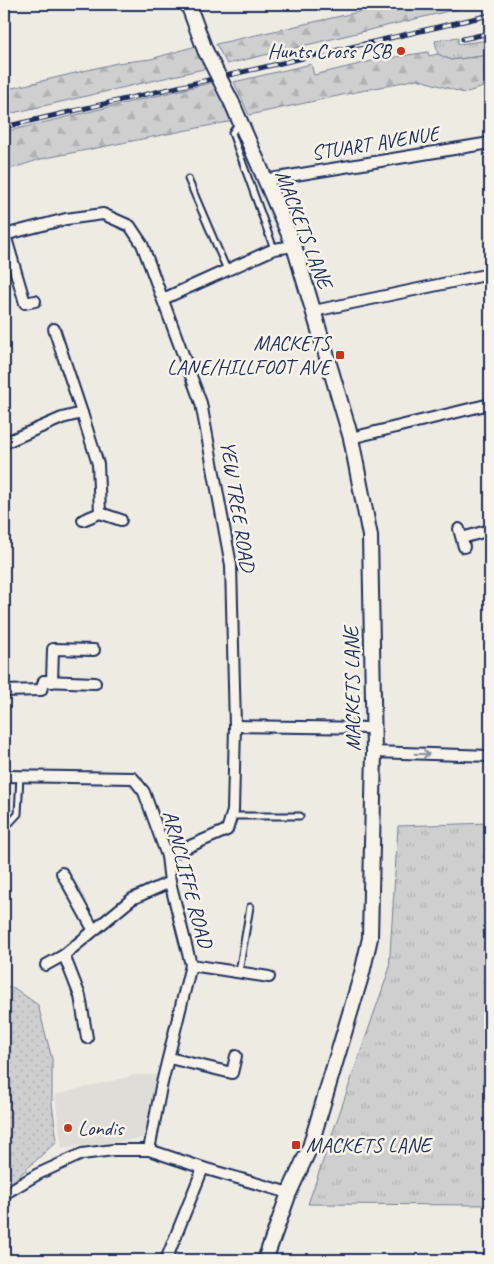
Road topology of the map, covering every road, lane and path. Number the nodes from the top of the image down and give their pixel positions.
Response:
1 (189, 4) edge
2 (239, 122) junction
3 (490, 143) edge
4 (188, 179) dead end
5 (265, 180) junction
6 (5, 235) edge
7 (294, 246) junction
8 (274, 249) junction
9 (227, 270) junction
10 (490, 274) edge
11 (163, 299) junction
12 (35, 301) dead end
13 (314, 311) junction
14 (54, 329) dead end
15 (490, 404) edge
16 (82, 413) junction
17 (351, 438) junction
18 (4, 443) edge
19 (100, 513) junction
20 (83, 520) dead end
21 (121, 520) dead end
22 (490, 530) edge
23 (461, 538) dead end
24 (94, 650) dead end
25 (52, 682) junction
26 (95, 683) dead end
27 (4, 691) edge
28 (235, 726) junction
29 (373, 728) junction
30 (374, 752) junction
31 (490, 756) edge
32 (4, 776) edge
33 (20, 776) junction
34 (232, 816) junction
35 (300, 816) dead end
36 (4, 829) edge
37 (167, 856) junction
38 (62, 873) dead end
39 (170, 882) junction
40 (250, 907) dead end
41 (93, 929) junction
42 (64, 955) junction
43 (46, 964) dead end
44 (191, 965) junction
45 (239, 972) junction
46 (269, 977) dead end
47 (87, 1038) dead end
48 (236, 1056) dead end
49 (169, 1058) junction
50 (149, 1150) junction
51 (203, 1168) junction
52 (289, 1193) junction
53 (4, 1194) edge
54 (166, 1260) edge
55 (265, 1260) edge

1 - 2 street, MACKETS LANE, bridge
2 - 5 street, MACKETS LANE
2 - 8 lane, MACKETS LANE
3 - 5 street, STUART AVENUE
4 - 9 lane
5 - 7 street, MACKETS LANE
6 - 11 street, YEW TREE ROAD
6 - 12 street
7 - 8 street
7 - 13 street, MACKETS LANE
8 - 9 street
9 - 11 street
10 - 13 street
11 - 28 street, YEW TREE ROAD
13 - 17 street, MACKETS LANE
14 - 16 street
15 - 17 street
16 - 18 street
16 - 19 street
17 - 29 street, MACKETS LANE
19 - 20 street
19 - 21 street
22 - 23 street
24 - 25 street
25 - 26 street
25 - 27 street
28 - 29 street
28 - 34 street, YEW TREE ROAD
29 - 30 street, MACKETS LANE
30 -> 31 street
30 - 52 street, MACKETS LANE
32 - 33 street, ARNCLIFFE ROAD
33 - 36 lane
33 - 37 street, ARNCLIFFE ROAD
34 - 35 lane
34 - 37 street
37 - 39 street, ARNCLIFFE ROAD
38 - 41 street
39 - 41 street
39 - 44 street, ARNCLIFFE ROAD
40 - 45 lane
41 - 42 street
42 - 43 street
42 - 47 street
44 - 45 street
44 - 49 street, ARNCLIFFE ROAD
45 - 46 street
48 - 49 street
49 - 50 street, ARNCLIFFE ROAD
50 - 51 street
50 - 53 street
51 - 52 street
51 - 54 street
52 - 55 street, MACKETS LANE

